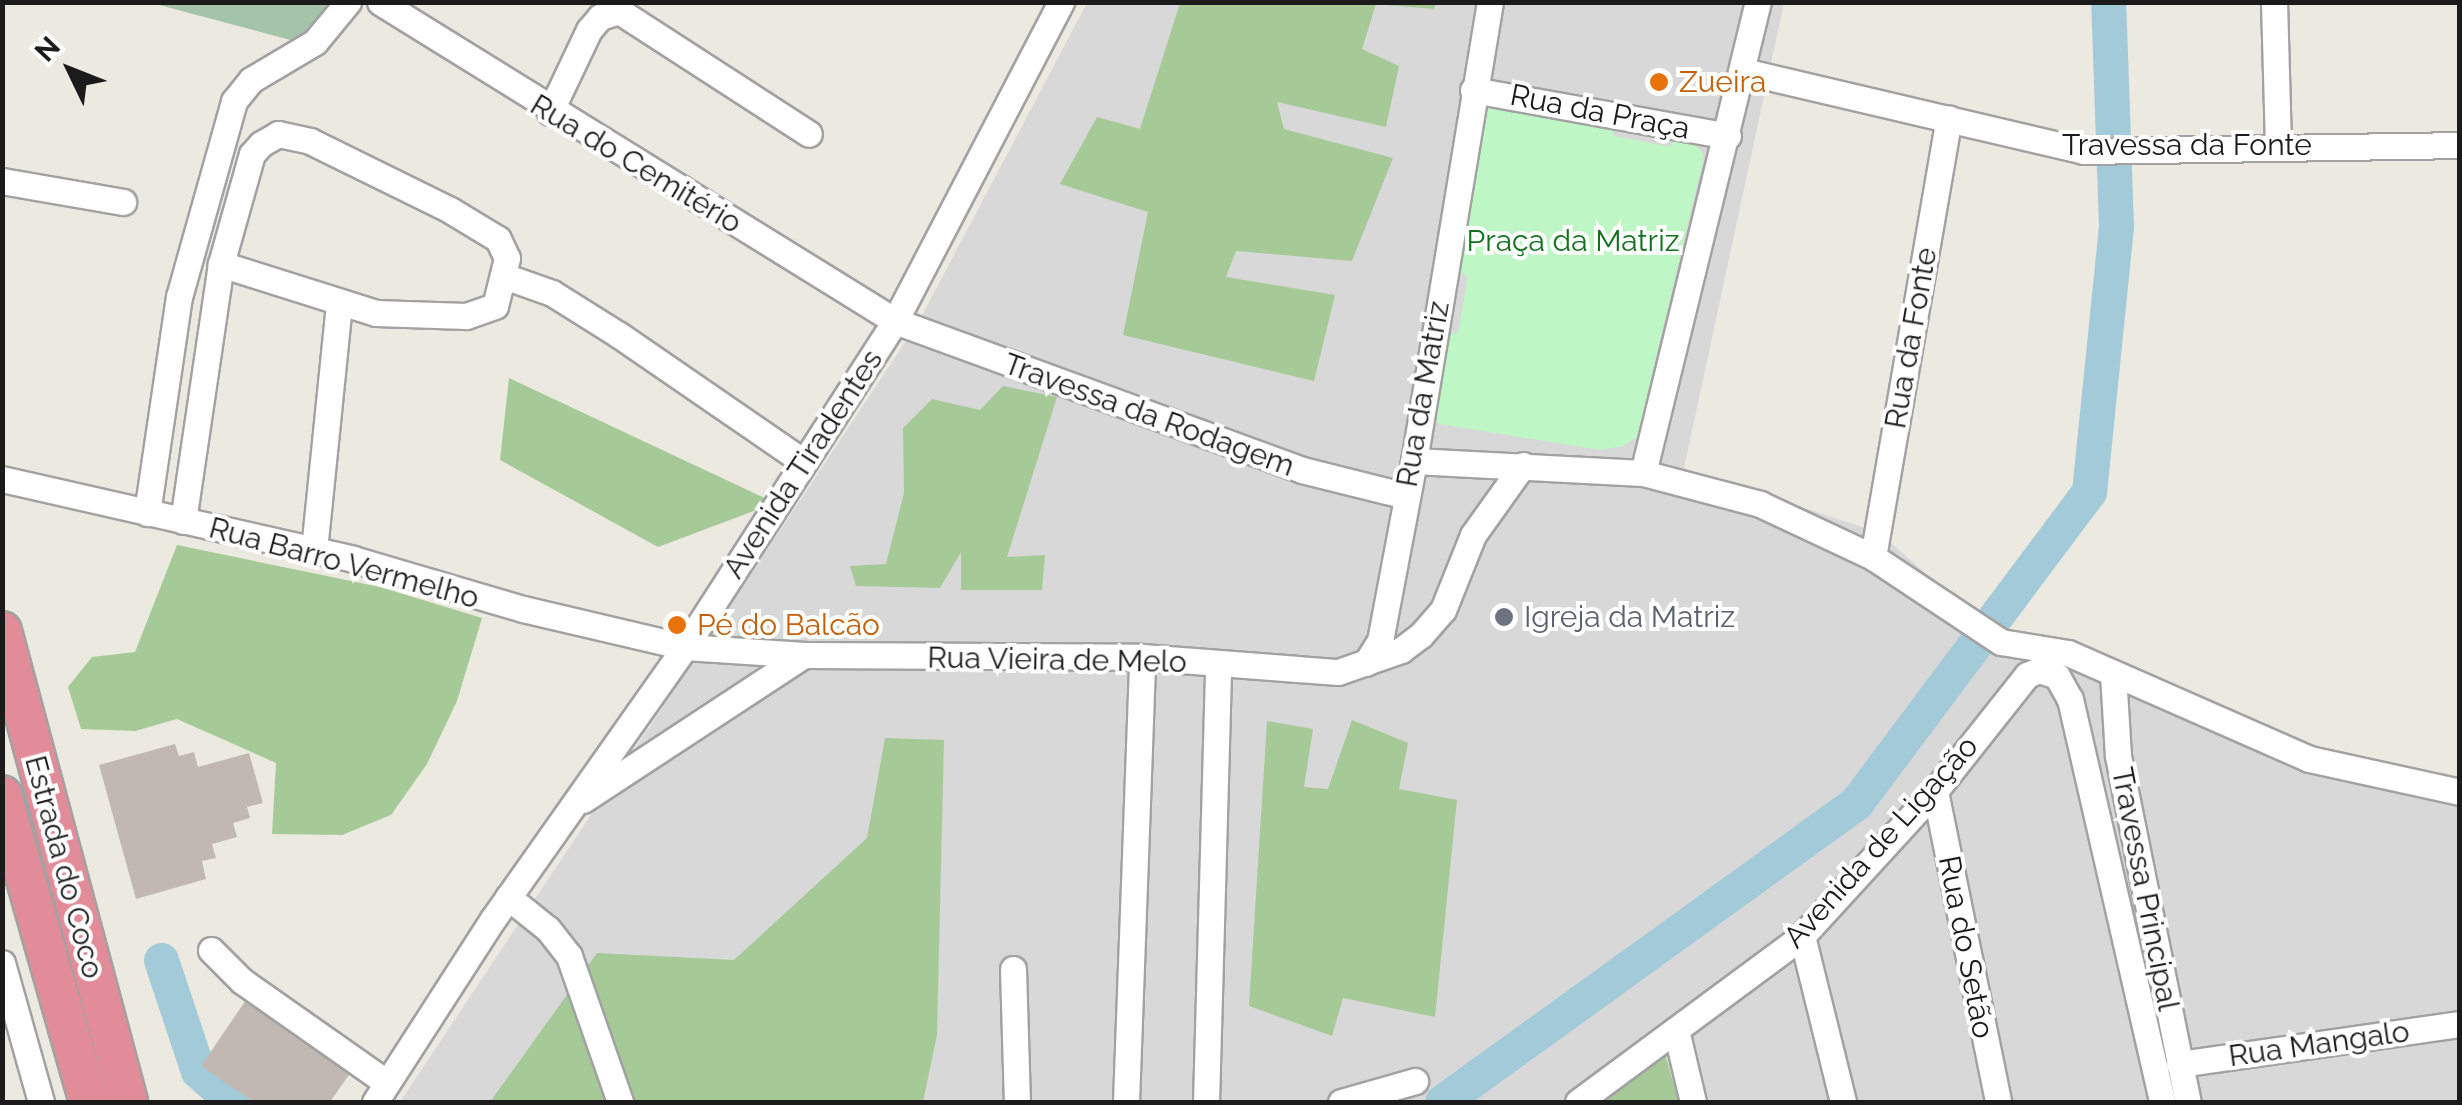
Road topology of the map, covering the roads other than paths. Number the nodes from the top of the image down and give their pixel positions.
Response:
1 (348, 2) edge
2 (380, 2) edge
3 (1061, 2) edge
4 (1490, 2) edge
5 (1758, 2) edge
6 (2274, 2) edge
7 (1743, 71) junction
8 (1472, 90) junction
9 (550, 112) junction
10 (1949, 119) junction
11 (808, 134) dead end
12 (1728, 136) junction
13 (2460, 144) edge
14 (2278, 146) junction
15 (2, 182) edge
16 (123, 202) dead end
17 (220, 264) junction
18 (504, 276) junction
19 (339, 303) junction
20 (896, 321) junction
21 (1414, 461) junction
22 (804, 462) junction
23 (1523, 466) junction
24 (1643, 473) junction
25 (2, 478) edge
26 (1406, 496) junction
27 (147, 513) junction
28 (183, 521) junction
29 (314, 550) junction
30 (1874, 556) junction
31 (2, 631) edge
32 (685, 646) junction
33 (804, 656) junction
34 (1142, 658) junction
35 (1366, 663) junction
36 (1218, 665) junction
37 (2113, 674) junction
38 (1935, 791) junction
39 (2460, 792) edge
40 (2, 795) edge
41 (570, 808) junction
42 (508, 897) junction
43 (1802, 936) junction
44 (210, 950) dead end
45 (2, 964) edge
46 (1013, 969) dead end
47 (2460, 1024) edge
48 (1676, 1030) junction
49 (2179, 1064) junction
50 (1415, 1081) dead end
51 (381, 1093) edge
52 (41, 1102) edge
53 (88, 1102) edge
54 (128, 1102) edge
55 (620, 1102) edge
56 (1017, 1102) edge
57 (1126, 1102) edge
58 (1206, 1102) edge
59 (1341, 1102) edge
60 (1578, 1102) edge
61 (1693, 1102) edge
62 (1844, 1102) edge
63 (1998, 1102) edge
64 (2162, 1102) edge
65 (2188, 1102) edge

1 - 27 street
2 - 9 street, Rua do Cemitério
3 - 20 street, Avenida Tiradentes
4 - 8 street, Rua da Matriz
5 - 7 street
6 - 14 street
7 - 10 street, Travessa da Fonte
7 - 12 street
8 - 12 street, Rua da Praça
8 - 21 street, Rua da Matriz
9 - 11 street
9 - 20 street, Rua do Cemitério
10 - 14 street, Travessa da Fonte
10 - 30 street, Rua da Fonte
12 - 24 street
13 - 14 street, Travessa da Fonte
15 - 16 street
17 - 18 street
17 - 19 street
17 - 28 street
18 - 19 street
18 - 22 street
19 - 29 street
20 - 22 street, Avenida Tiradentes
20 - 26 street, Travessa da Rodagem
21 - 23 street
21 - 26 street, Rua da Matriz
22 - 32 street, Avenida Tiradentes
23 - 24 street
23 - 35 street
24 - 30 street
25 - 27 street, Rua Barro Vermelho
26 - 35 street, Rua da Matriz
27 - 28 street, Rua Barro Vermelho
28 - 29 street, Rua Barro Vermelho
29 - 32 street, Rua Barro Vermelho
30 - 37 street
31 - 54 highway, Estrada do Coco
32 - 33 street, Rua Vieira de Melo
32 - 41 street, Avenida Tiradentes
33 - 34 street, Rua Vieira de Melo
33 - 41 street
34 - 36 street, Rua Vieira de Melo
34 - 57 street
35 - 36 street, Rua Vieira de Melo
36 - 58 street
37 - 39 street
37 - 49 street, Travessa Principal
38 - 43 street, Avenida de Ligação
38 - 63 street, Rua do Setão
38 - 64 street, Avenida de Ligação
40 - 53 highway, Estrada do Coco
41 - 42 street, Avenida Tiradentes
42 - 51 street, Avenida Tiradentes
42 - 55 street
43 - 48 street, Avenida de Ligação
43 - 62 street
44 - 51 street
45 - 52 street
46 - 56 street
47 - 49 street, Rua Mangalo
48 - 60 street, Avenida de Ligação
48 - 61 street
49 - 65 street, Travessa Principal
50 - 59 street

